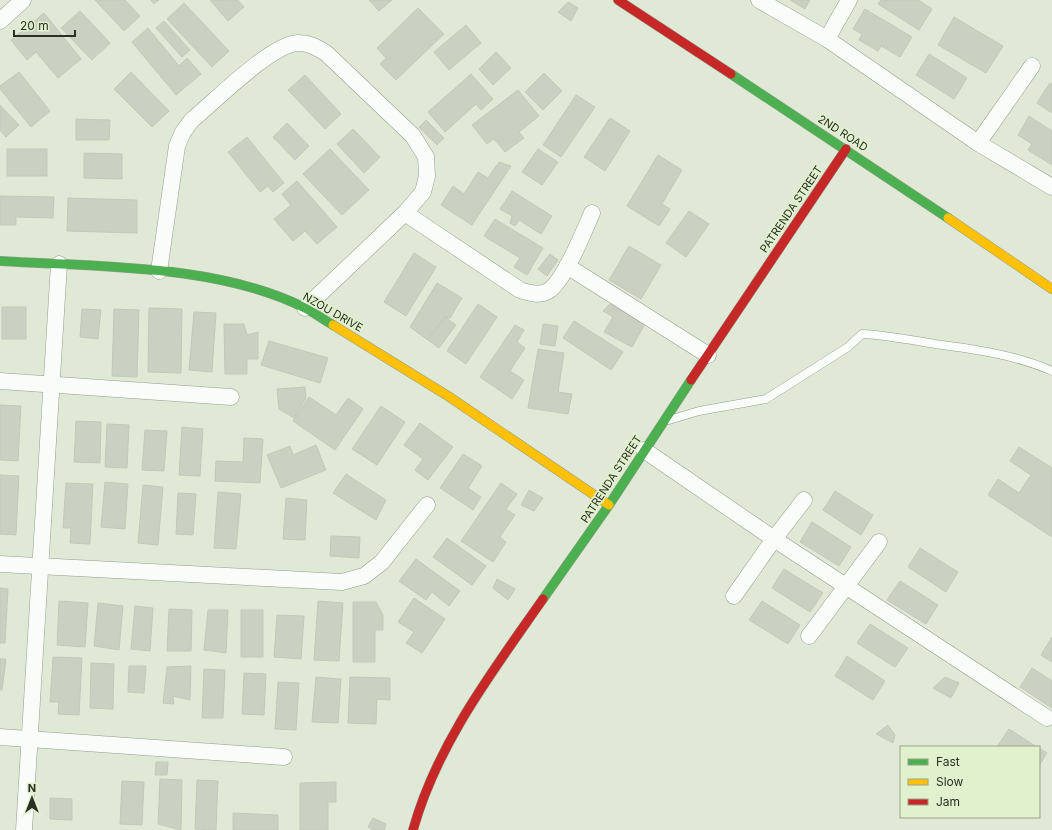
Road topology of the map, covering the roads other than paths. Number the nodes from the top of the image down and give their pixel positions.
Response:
1 (23, 0) edge
2 (618, 0) edge
3 (759, 0) edge
4 (849, 0) edge
5 (0, 21) edge
6 (827, 39) junction
7 (1032, 66) dead end
8 (978, 143) junction
9 (846, 149) junction
10 (1052, 187) edge
11 (405, 213) junction
12 (592, 213) dead end
13 (0, 261) edge
14 (59, 264) junction
15 (567, 266) junction
16 (159, 271) junction
17 (1052, 289) edge
18 (306, 308) junction
19 (708, 355) junction
20 (1052, 371) edge
21 (0, 381) edge
22 (51, 384) junction
23 (231, 397) dead end
24 (662, 422) junction
25 (644, 450) junction
26 (804, 500) dead end
27 (427, 505) dead end
28 (609, 505) junction
29 (774, 539) junction
30 (879, 542) dead end
31 (0, 564) edge
32 (40, 567) junction
33 (846, 587) junction
34 (734, 596) dead end
35 (809, 636) dead end
36 (1047, 718) dead end
37 (0, 737) edge
38 (30, 739) junction
39 (284, 757) dead end
40 (24, 830) edge
41 (413, 830) edge

1 - 5 street
2 - 9 street, 2ND ROAD
3 - 6 street
4 - 6 street
6 - 8 street
7 - 8 street
8 - 10 street
9 - 17 street, 2ND ROAD
9 - 19 street, PATRENDA STREET
11 - 15 street
11 - 16 street
11 - 18 street
12 - 15 street
13 - 14 street, NZOU DRIVE
14 - 16 street, NZOU DRIVE
14 - 22 street
15 - 19 street
16 - 18 street, NZOU DRIVE
18 - 28 street, NZOU DRIVE
19 - 24 street, PATRENDA STREET
20 - 24 lane
21 - 22 street
22 - 23 street
22 - 32 street
24 - 25 street, PATRENDA STREET
25 - 28 street, PATRENDA STREET
25 - 29 street
26 - 29 street
27 - 32 street
28 - 41 street, PATRENDA STREET
29 - 33 street
29 - 34 street
30 - 33 street
31 - 32 street
32 - 38 street
33 - 35 street
33 - 36 street
37 - 38 street
38 - 39 street
38 - 40 street

